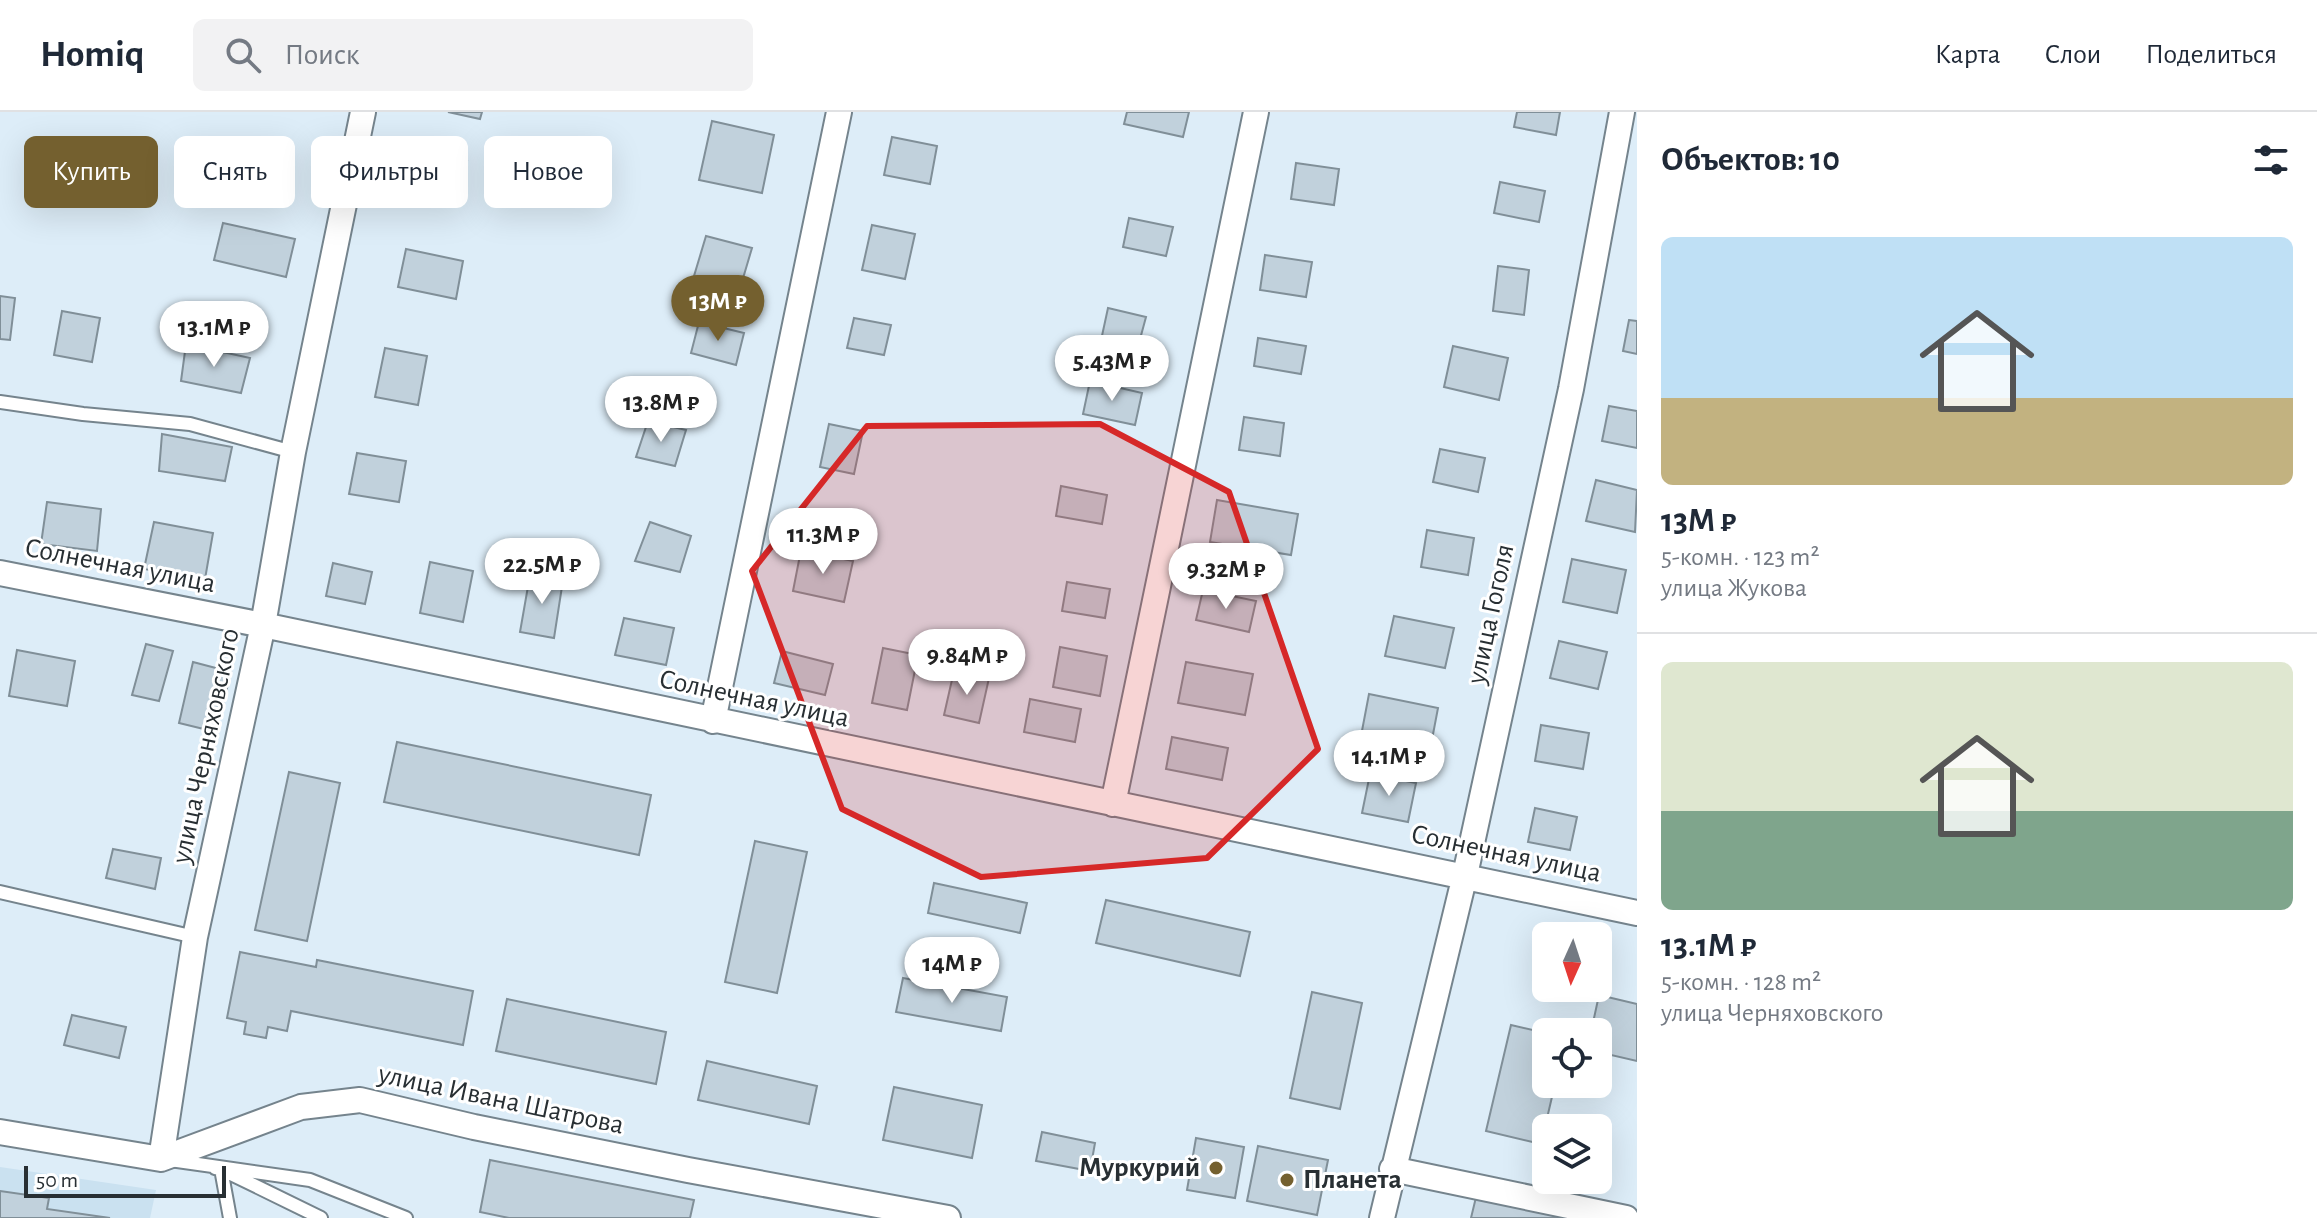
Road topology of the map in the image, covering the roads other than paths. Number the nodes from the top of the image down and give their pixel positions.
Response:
1 (363, 112) edge
2 (839, 112) edge
3 (1256, 112) edge
4 (1622, 112) edge
5 (0, 402) edge
6 (293, 452) junction
7 (0, 573) edge
8 (263, 625) junction
9 (713, 721) junction
10 (1113, 804) junction
11 (1465, 875) junction
12 (0, 892) edge
13 (1637, 913) edge
14 (195, 937) junction
15 (0, 1132) edge
16 (161, 1159) junction
17 (221, 1169) junction
18 (1392, 1169) junction
19 (230, 1218) edge
20 (321, 1218) edge
21 (406, 1218) edge
22 (948, 1218) edge
23 (1382, 1218) edge
24 (1626, 1218) edge

1 - 6 street, улица Черняховского
2 - 9 street
3 - 10 street
4 - 11 street, улица Гоголя
5 - 6 lane
6 - 8 street, улица Черняховского
7 - 8 street, Солнечная улица
8 - 9 street, Солнечная улица
8 - 14 street, улица Черняховского
9 - 10 street, Солнечная улица
10 - 11 street, Солнечная улица
11 - 13 street, Солнечная улица
11 - 18 street, улица Гоголя
12 - 14 lane
14 - 16 street, улица Черняховского
15 - 16 street, улица Ивана Шатрова
16 - 17 lane
16 - 21 lane
16 - 22 street, улица Ивана Шатрова
17 - 19 lane
17 - 20 lane
18 - 23 street, улица Гоголя
18 - 24 street

